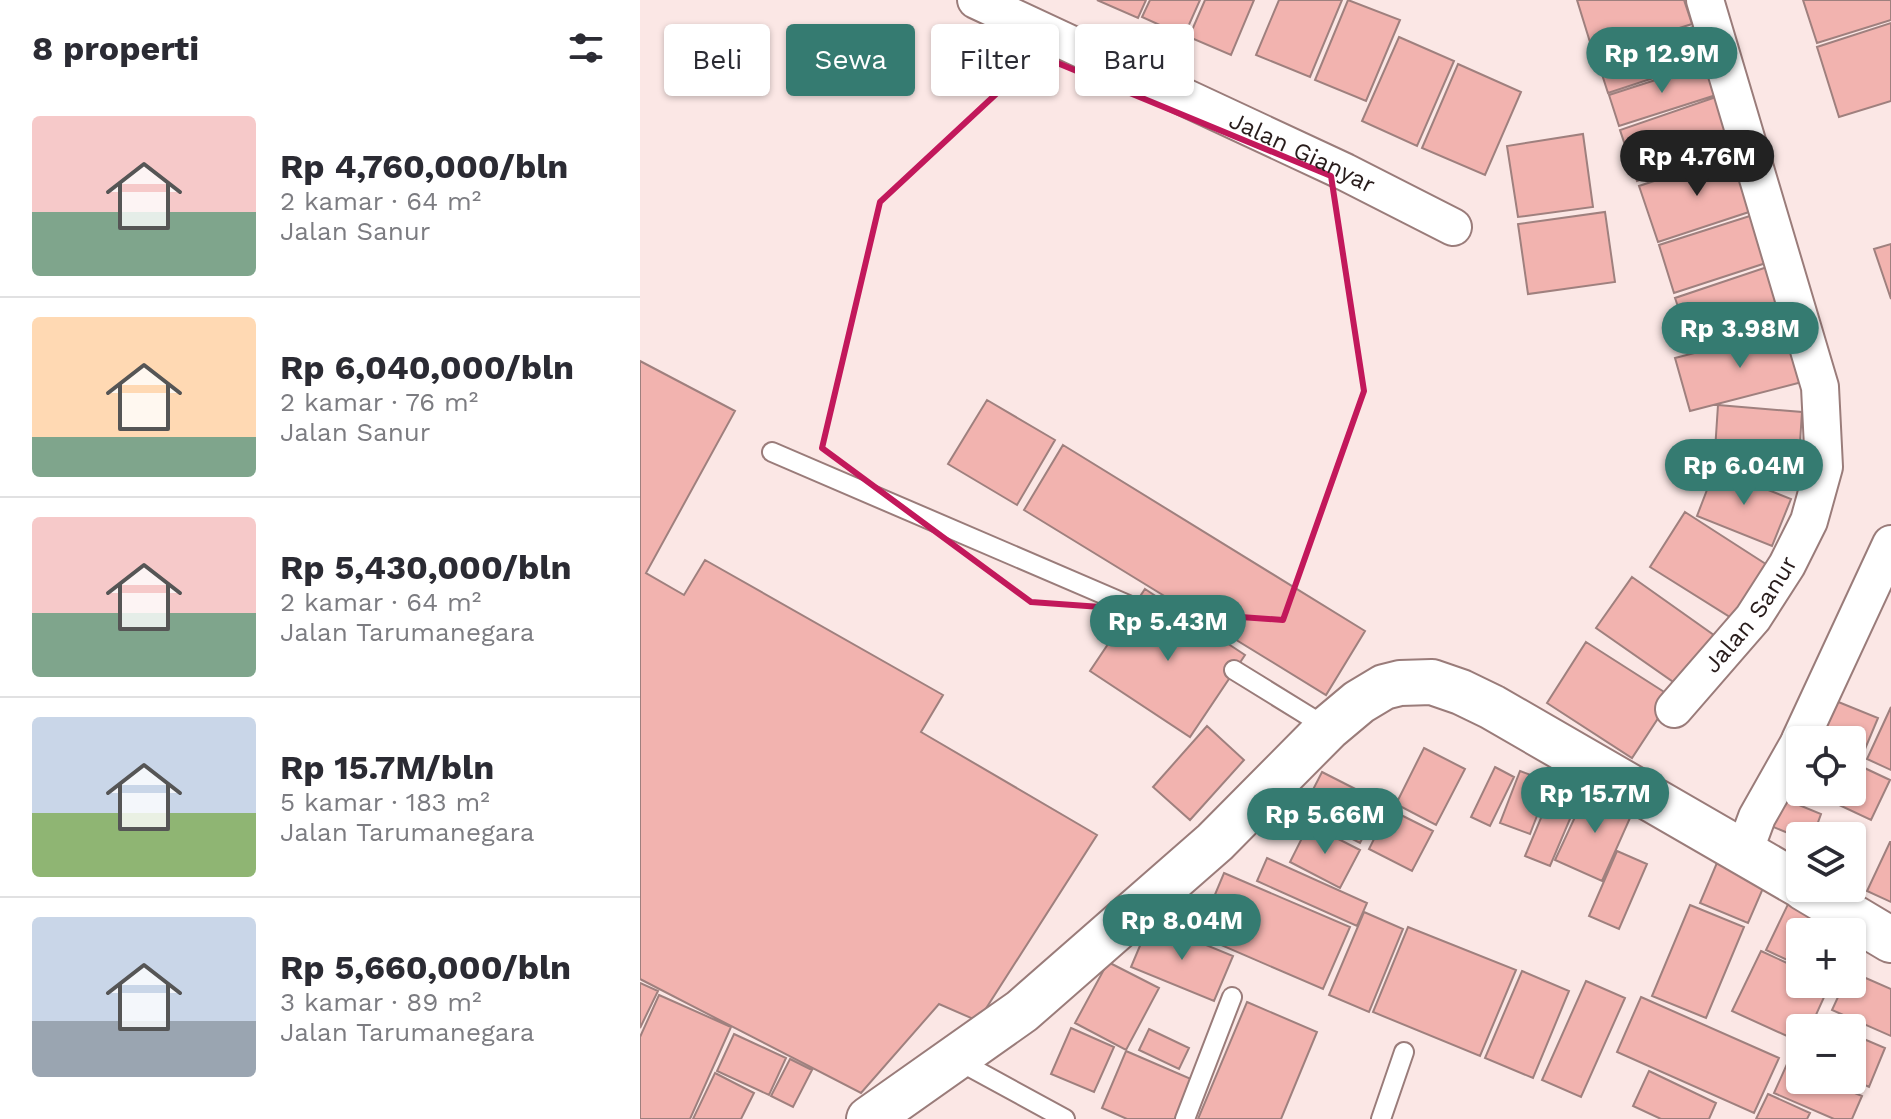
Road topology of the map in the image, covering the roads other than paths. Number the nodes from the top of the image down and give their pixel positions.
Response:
1 (976, 0) edge
2 (1705, 0) edge
3 (1453, 227) dead end
4 (772, 452) dead end
5 (1891, 544) edge
6 (1133, 607) dead end
7 (1234, 670) dead end
8 (1674, 709) dead end
9 (1806, 726) edge
10 (1328, 728) junction
11 (1786, 765) edge
12 (1744, 852) junction
13 (1786, 877) edge
14 (1827, 902) edge
15 (1891, 940) edge
16 (1232, 997) dead end
17 (1404, 1052) dead end
18 (955, 1059) junction
19 (869, 1119) edge
20 (1065, 1119) edge
21 (1185, 1119) edge
22 (1381, 1119) edge

1 - 3 street, Jalan Gianyar
2 - 8 street, Jalan Sanur
4 - 6 lane
5 - 9 street
7 - 10 lane
10 - 12 street
10 - 18 street
11 - 12 street
12 - 13 street
14 - 15 street
16 - 21 lane
17 - 22 lane
18 - 19 street
18 - 20 lane

